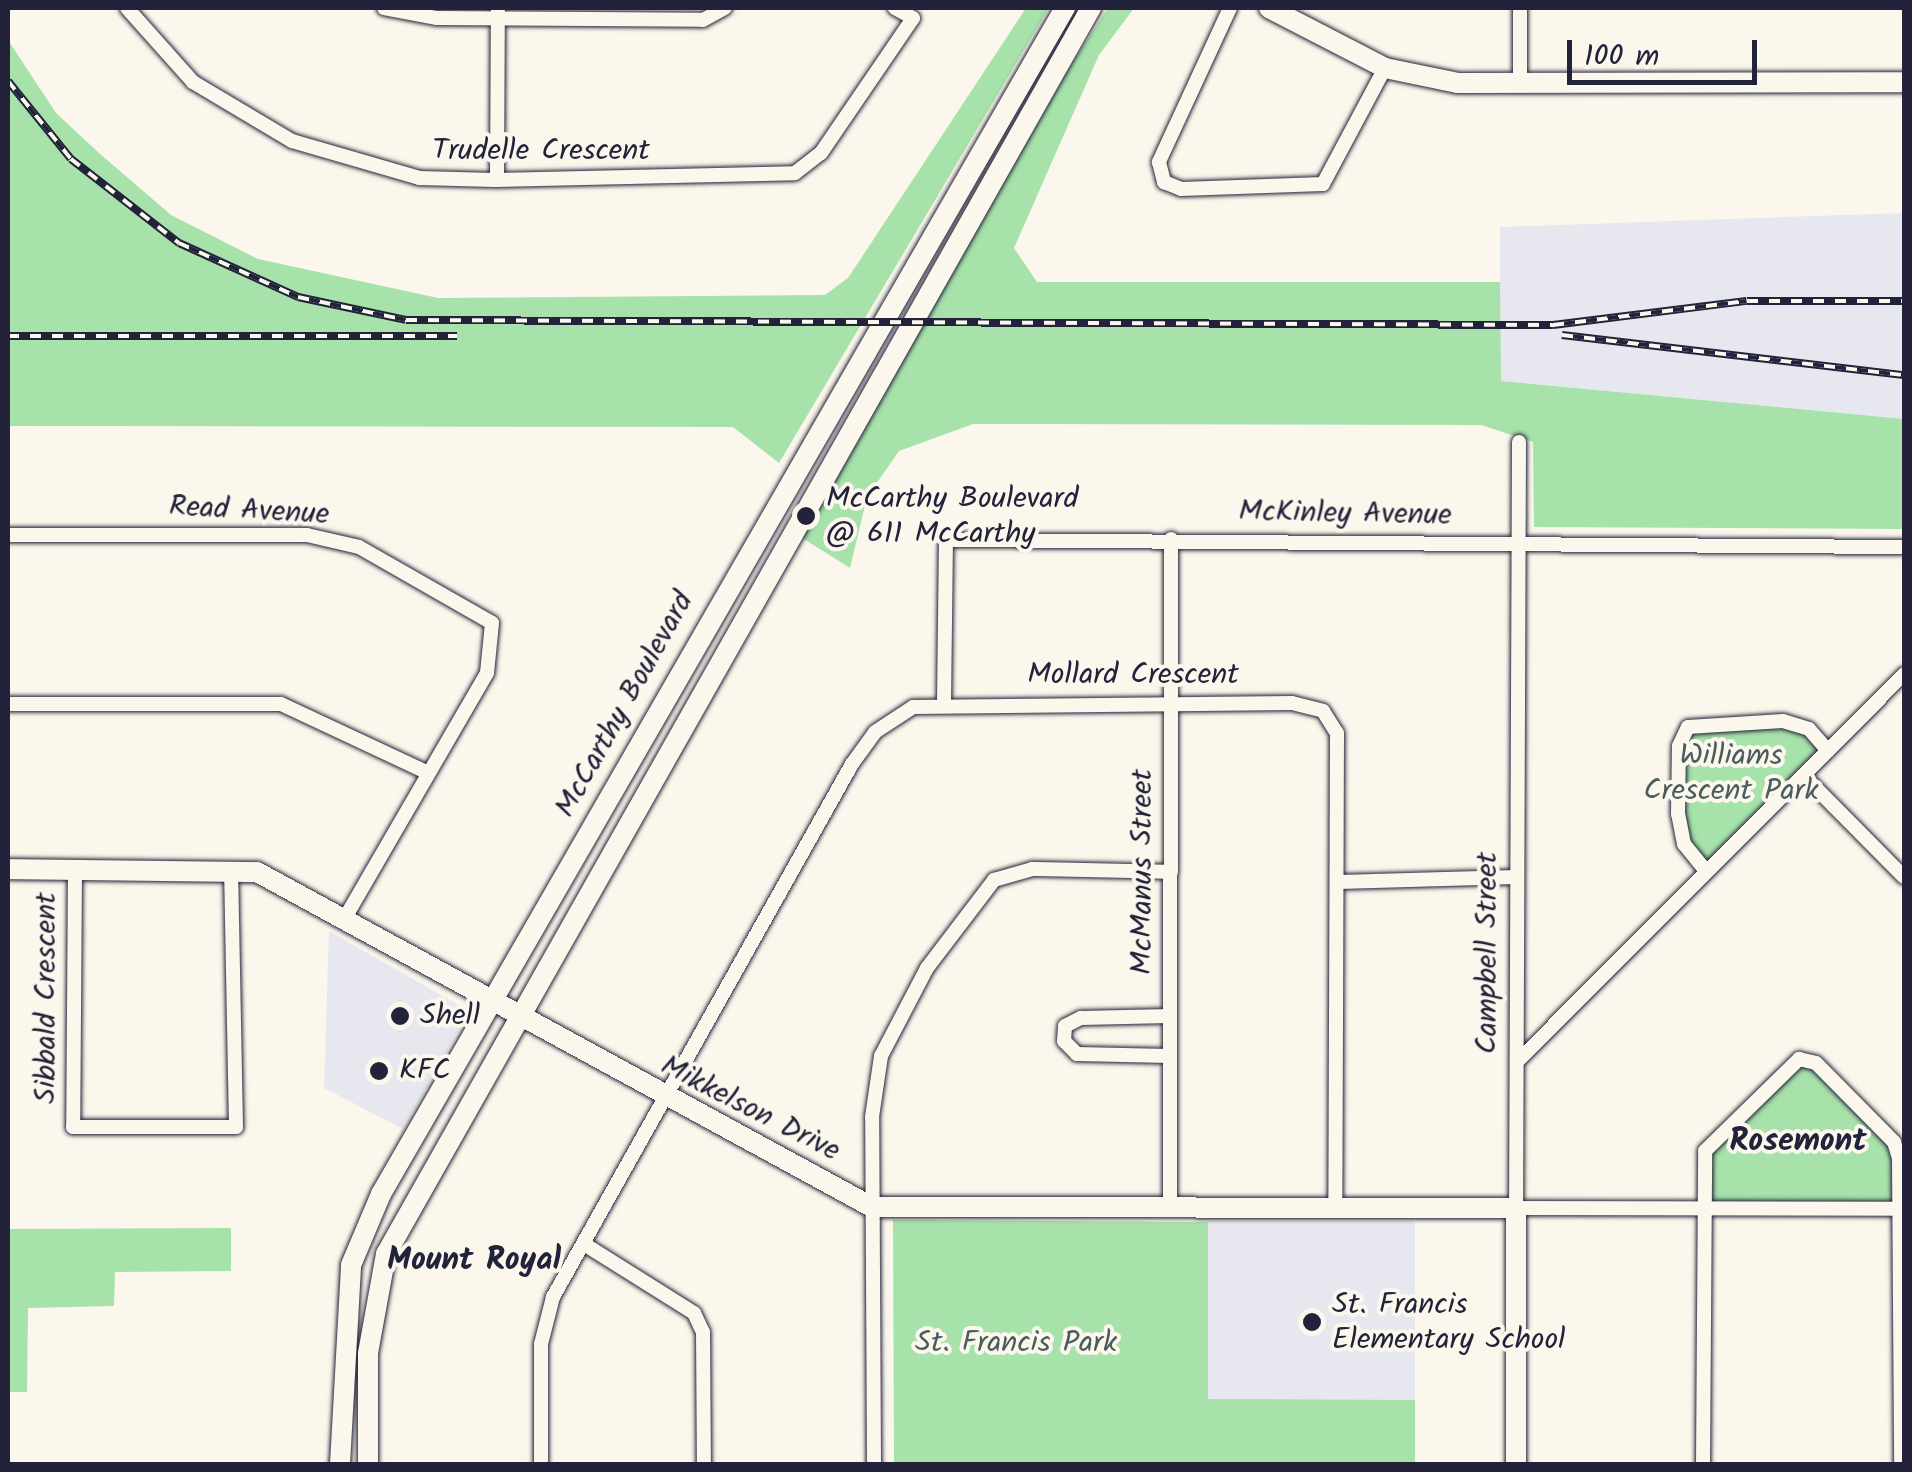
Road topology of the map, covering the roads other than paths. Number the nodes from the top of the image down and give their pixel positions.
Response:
1 (126, 8) edge
2 (384, 8) edge
3 (725, 8) edge
4 (894, 8) edge
5 (1065, 8) edge
6 (1091, 8) edge
7 (1230, 8) edge
8 (1269, 8) edge
9 (1520, 8) edge
10 (498, 14) edge
11 (1384, 68) junction
12 (1520, 82) junction
13 (1904, 82) edge
14 (497, 180) junction
15 (1520, 442) dead end
16 (8, 535) edge
17 (1171, 539) junction
18 (1904, 547) edge
19 (1518, 550) junction
20 (1904, 674) edge
21 (1170, 702) junction
22 (944, 703) junction
23 (8, 704) edge
24 (1828, 751) junction
25 (428, 773) junction
26 (1804, 776) junction
27 (8, 868) edge
28 (75, 869) junction
29 (231, 870) junction
30 (1706, 870) junction
31 (1171, 872) junction
32 (1518, 877) junction
33 (1904, 877) edge
34 (1337, 882) junction
35 (346, 916) junction
36 (492, 1002) junction
37 (514, 1016) junction
38 (1170, 1016) junction
39 (1170, 1056) junction
40 (1519, 1060) junction
41 (664, 1100) junction
42 (1170, 1204) junction
43 (1335, 1206) junction
44 (872, 1207) junction
45 (1516, 1208) junction
46 (1704, 1209) junction
47 (1901, 1210) edge
48 (584, 1244) junction
49 (340, 1464) edge
50 (368, 1464) edge
51 (541, 1464) edge
52 (704, 1464) edge
53 (874, 1464) edge
54 (1516, 1464) edge
55 (1703, 1464) edge
56 (1901, 1464) edge

1 - 14 street, Trudelle Crescent
2 - 10 street
3 - 10 street
4 - 14 street, Trudelle Crescent
5 - 36 main road, McCarthy Boulevard
6 - 37 main road, McCarthy Boulevard
7 - 11 street
8 - 11 main road
9 - 12 street
10 - 14 street
11 - 12 main road
12 - 13 main road
15 - 19 street, Campbell Street
16 - 25 street, Read Avenue
17 - 19 street, McKinley Avenue
17 - 21 street, McManus Street
17 - 22 street, McKinley Avenue
18 - 19 street, McKinley Avenue
19 - 32 street, Campbell Street
20 - 24 street
21 - 22 street, Mollard Crescent
21 - 31 street, McManus Street
21 - 34 street, Mollard Crescent
22 - 41 street, Mollard Crescent
23 - 25 street
24 - 26 street
24 - 30 street
25 - 35 street, Read Avenue
26 - 30 street
26 - 33 street
27 - 28 main road, Mikkelson Drive
28 - 29 main road, Mikkelson Drive
28 - 29 street, Sibbald Crescent
29 - 35 main road, Mikkelson Drive
30 - 40 street
31 - 38 street, McManus Street
31 - 44 street
32 - 34 street
32 - 40 street, Campbell Street
34 - 43 street, Mollard Crescent
35 - 36 main road, Mikkelson Drive
36 - 37 main road, Mikkelson Drive
36 - 49 main road, McCarthy Boulevard
37 - 41 main road, Mikkelson Drive
37 - 50 main road, McCarthy Boulevard
38 - 39 street, McManus Street
38 - 39 street
39 - 42 street, McManus Street
40 - 45 street, Campbell Street
41 - 44 main road, Mikkelson Drive
41 - 48 street, Mollard Crescent
42 - 43 main road, Mikkelson Drive
42 - 44 main road, Mikkelson Drive
43 - 45 main road, Mikkelson Drive
44 - 53 street
45 - 46 street
45 - 54 main road, Campbell Street
46 - 47 street
46 - 47 street
46 - 55 street
47 - 56 street
48 - 51 street, Mollard Crescent
48 - 52 street

